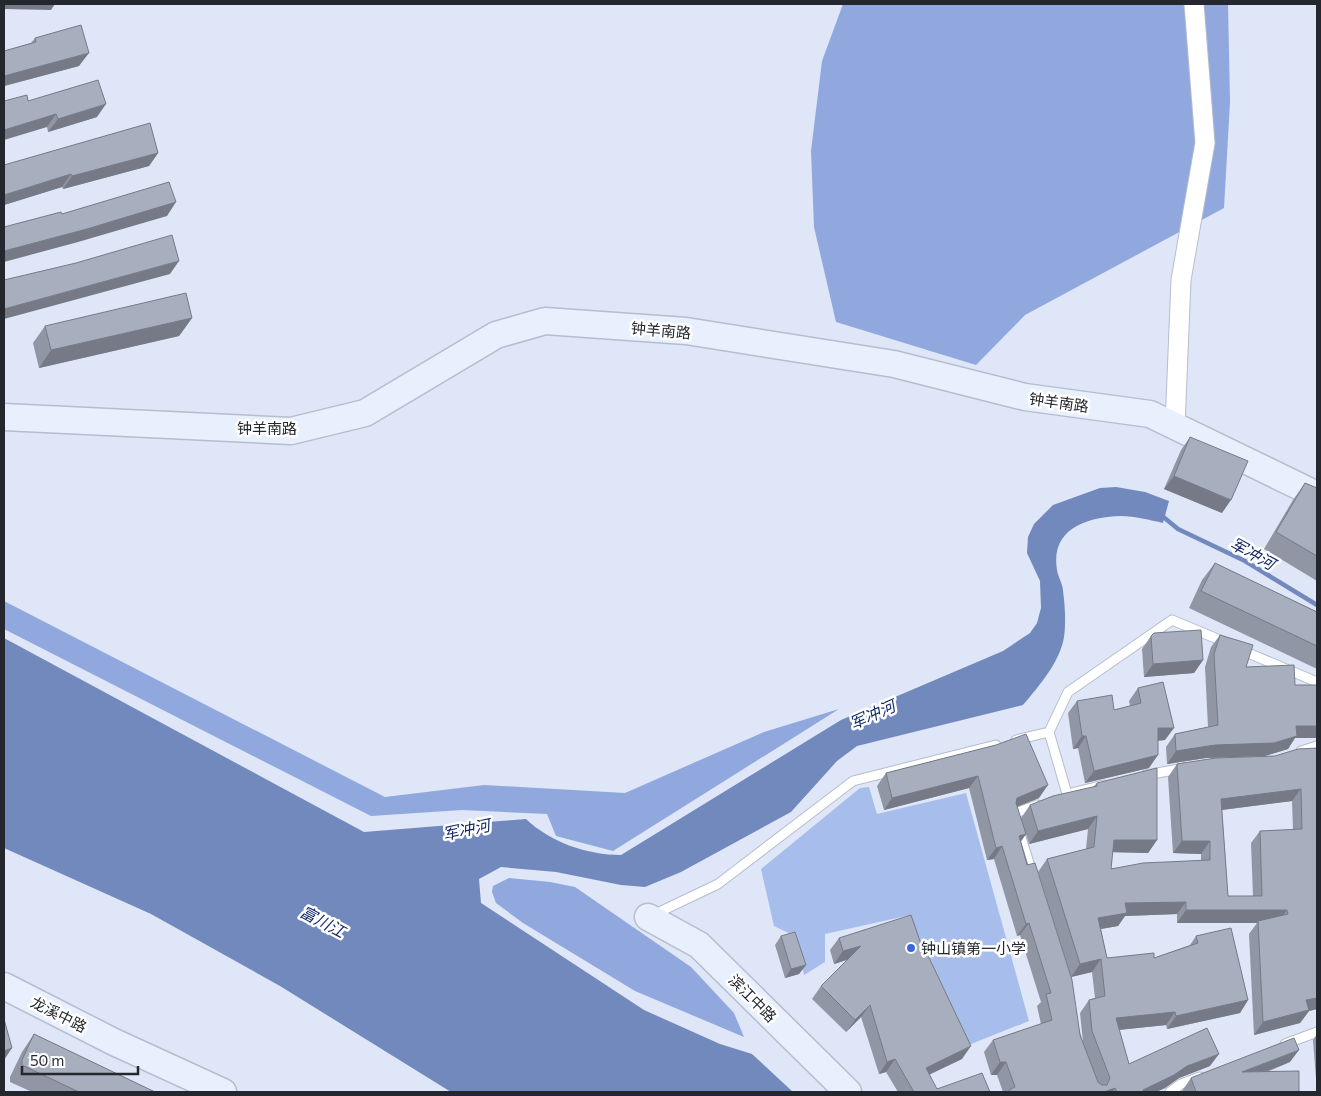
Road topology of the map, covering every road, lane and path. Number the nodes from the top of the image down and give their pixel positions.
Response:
1 (1194, 4) edge
2 (4, 417) edge
3 (1175, 426) junction
4 (1317, 496) edge
5 (1317, 682) edge
6 (1049, 732) junction
7 (1317, 746) edge
8 (1292, 754) edge
9 (1196, 766) edge
10 (1140, 776) edge
11 (1112, 783) edge
12 (1058, 797) junction
13 (1037, 888) edge
14 (648, 917) joint
15 (4, 986) edge
16 (4, 1003) edge
17 (1317, 1032) edge
18 (1272, 1049) edge
19 (1208, 1074) edge
20 (187, 1092) edge
21 (223, 1092) edge
22 (848, 1092) edge
23 (1170, 1092) edge

1 - 3 street
2 - 3 main road, 钟羊南路
3 - 4 main road, 钟羊南路
5 - 6 lane
6 - 12 lane
6 - 14 lane
7 - 8 lane
9 - 10 lane
11 - 12 lane
12 - 13 lane
14 - 22 main road, 滨江中路
15 - 21 main road, 龙溪中路
16 - 20 main road, 龙溪中路
17 - 18 lane
19 - 23 lane

